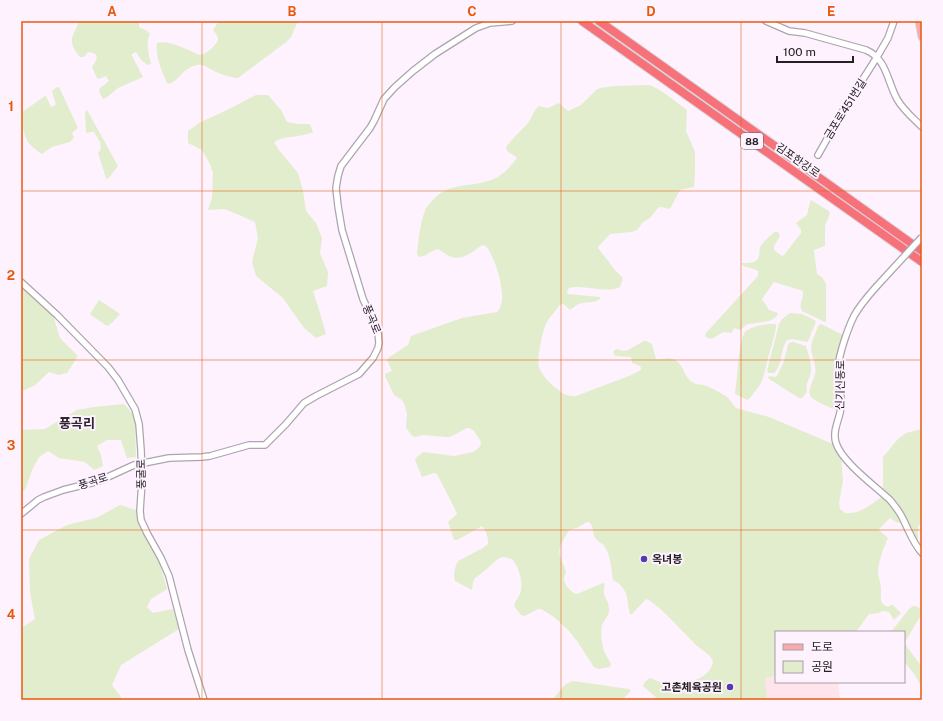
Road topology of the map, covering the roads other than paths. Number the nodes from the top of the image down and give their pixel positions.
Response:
1 (512, 21) edge
2 (582, 21) edge
3 (599, 21) edge
4 (766, 21) edge
5 (894, 21) edge
6 (919, 21) edge
7 (922, 37) edge
8 (877, 57) junction
9 (922, 127) edge
10 (818, 155) dead end
11 (922, 237) edge
12 (922, 251) edge
13 (922, 262) edge
14 (21, 282) edge
15 (141, 464) junction
16 (21, 514) edge
17 (922, 553) edge
18 (204, 700) edge

1 - 15 street, 풍곡로
2 - 13 highway, 김포한강로 / 88
3 - 12 highway, 김포한강로 / 88
4 - 8 street
5 - 8 street, 금포로451번길
6 - 7 main road
8 - 9 street
8 - 10 street, 금포로451번길
11 - 17 street, 신기신동로, bridge
14 - 15 street, 풍굴로
15 - 16 street, 풍곡로
15 - 18 street, 풍굴로

